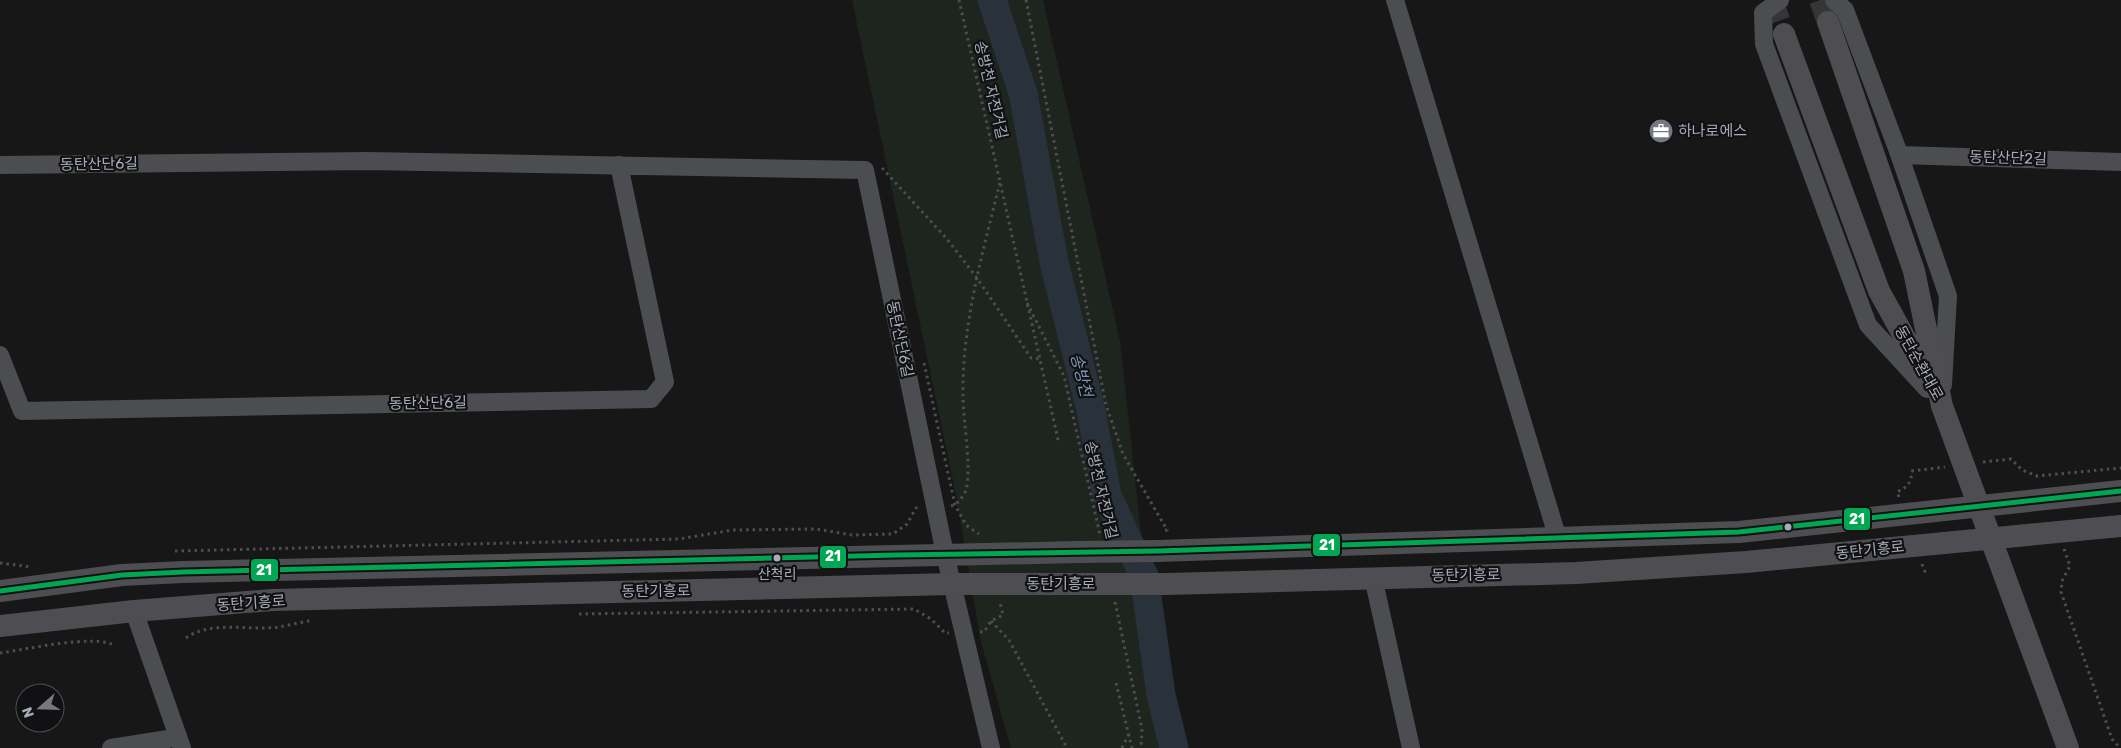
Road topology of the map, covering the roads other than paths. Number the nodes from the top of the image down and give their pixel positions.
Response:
1 (1395, 0) edge
2 (1780, 0) edge
3 (1834, 0) edge
4 (1828, 22) tunnel mouth
5 (1784, 34) tunnel mouth
6 (1898, 151) junction
7 (2121, 162) edge
8 (0, 165) edge
9 (619, 166) junction
10 (0, 355) edge
11 (1942, 406) junction
12 (2121, 491) edge
13 (1978, 506) junction
14 (2121, 526) edge
15 (1990, 537) junction
16 (1558, 539) junction
17 (945, 554) junction
18 (1373, 577) junction
19 (952, 584) junction
20 (0, 591) edge
21 (134, 611) junction
22 (0, 626) edge
23 (175, 744) edge
24 (111, 748) edge
25 (991, 748) edge
26 (1411, 748) edge
27 (2068, 748) edge

1 - 16 street
2 - 11 street
3 - 6 street
4 - 11 main road, 동탄순환대로
5 - 11 main road, 동탄순환대로
6 - 7 street, 동탄산단2길
6 - 11 street
8 - 9 street, 동탄산단6길
9 - 10 street, 동탄산단6길
9 - 17 street, 동탄산단6길
11 - 13 main road
12 - 13 main road, 동탄기흥로
13 - 15 main road
13 - 16 main road, 동탄기흥로
14 - 15 main road, 동탄기흥로
15 - 18 main road, 동탄기흥로
15 - 27 main road
16 - 17 main road, 동탄기흥로, bridge
17 - 19 street, 동탄산단6길
17 - 20 main road, 동탄기흥로
18 - 19 main road, 동탄기흥로, bridge
18 - 26 street
19 - 21 main road, 동탄기흥로
19 - 25 street, 동탄산단6길
21 - 22 main road, 동탄기흥로
21 - 23 street
23 - 24 street

